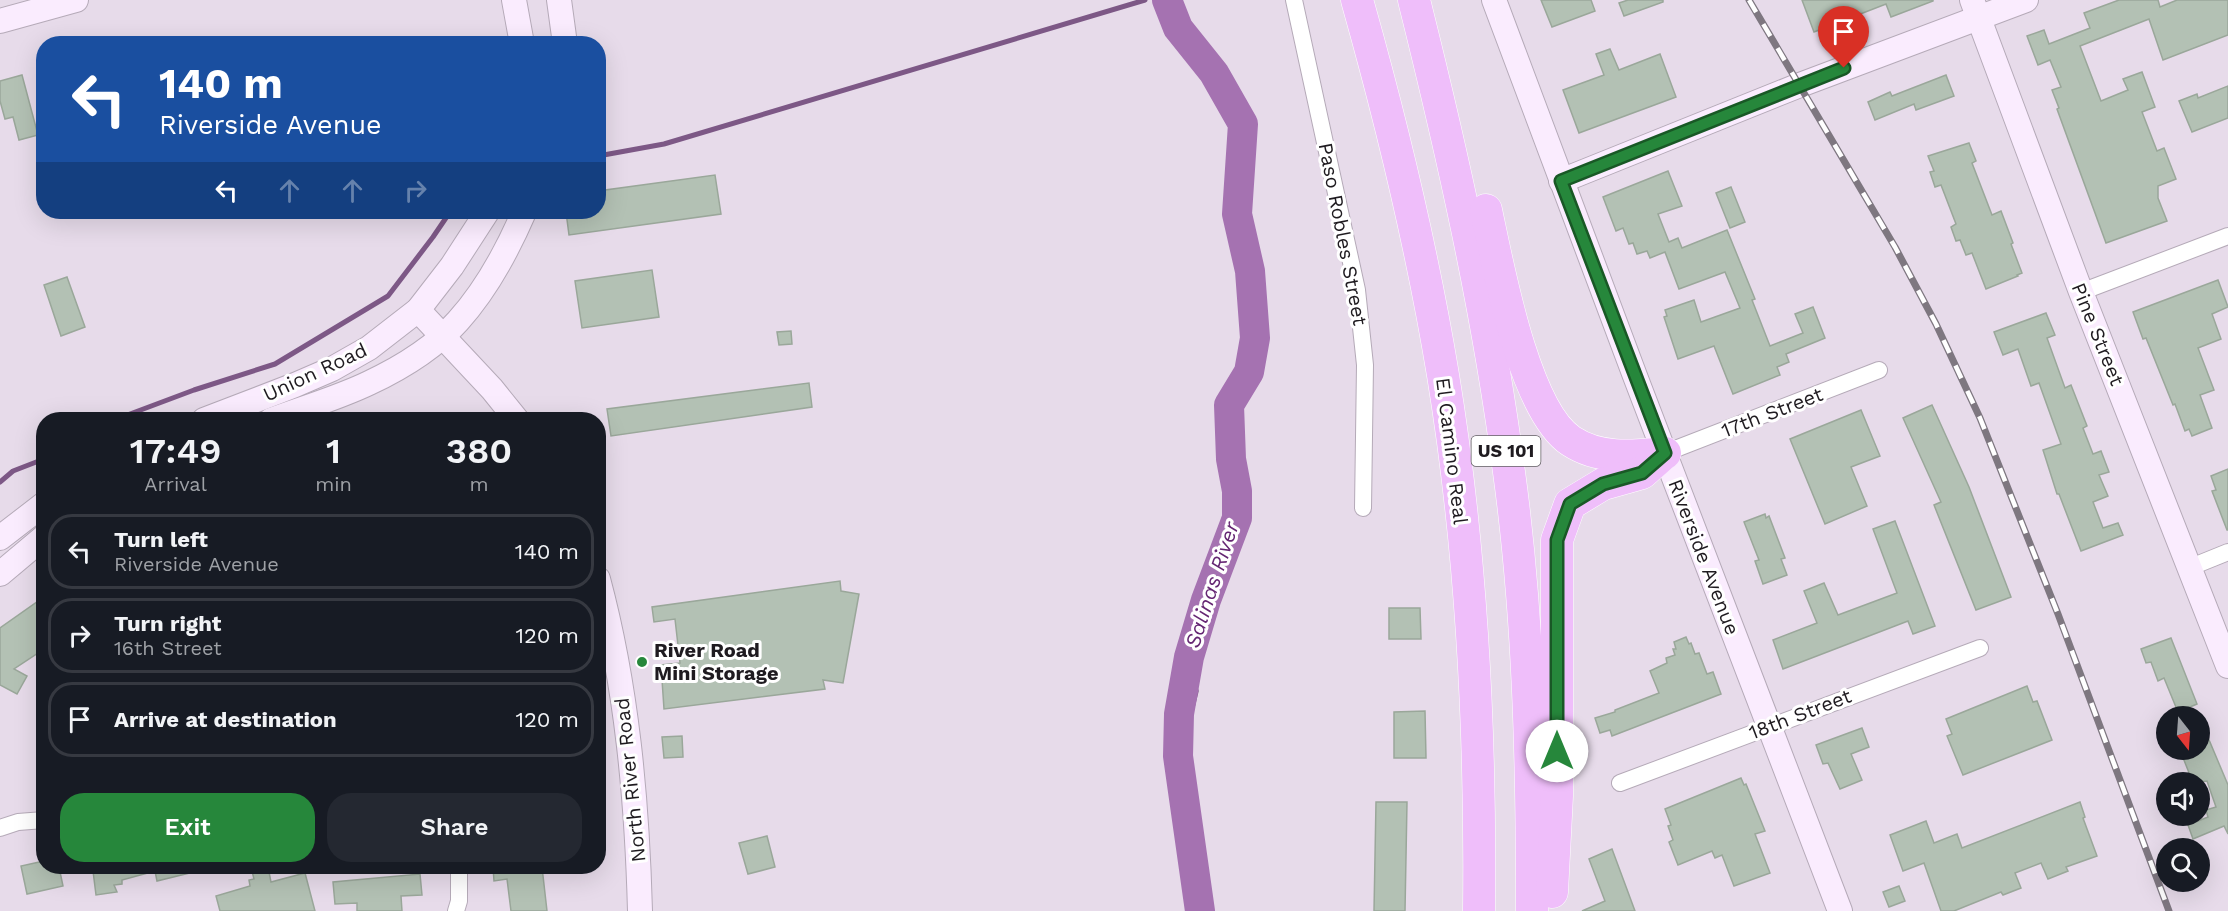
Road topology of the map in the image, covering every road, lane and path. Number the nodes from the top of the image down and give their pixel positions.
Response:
1 (76, 0) edge
2 (514, 0) edge
3 (559, 0) edge
4 (569, 0) edge
5 (1294, 0) edge
6 (1337, 0) edge
7 (1358, 0) edge
8 (1414, 0) edge
9 (1423, 0) edge
10 (1494, 0) edge
11 (2026, 0) edge
12 (1975, 9) edge
13 (0, 21) edge
14 (521, 36) edge
15 (565, 36) edge
16 (567, 36) edge
17 (1561, 181) junction
18 (1413, 217) junction
19 (483, 219) edge
20 (521, 219) edge
21 (2228, 236) edge
22 (2081, 292) junction
23 (418, 310) junction
24 (442, 337) junction
25 (1879, 370) dead end
26 (225, 412) edge
27 (292, 412) edge
28 (511, 412) edge
29 (1665, 453) junction
30 (1363, 508) dead end
31 (36, 510) edge
32 (0, 538) edge
33 (36, 544) edge
34 (2228, 552) edge
35 (2191, 567) junction
36 (0, 574) edge
37 (606, 617) edge
38 (1980, 648) dead end
39 (2228, 666) edge
40 (1770, 726) junction
41 (1620, 783) dead end
42 (36, 821) edge
43 (0, 828) edge
44 (459, 874) edge
45 (456, 911) edge
46 (640, 911) edge
47 (1479, 911) edge
48 (1532, 911) edge
49 (1551, 911) edge
50 (1840, 911) edge

1 - 13 main road
2 - 14 main road
3 - 15 main road
4 - 16 main road
5 - 30 street, Paso Robles Street
6 - 18 highway
7 - 18 highway, El Camino Real / US 101
8 - 48 highway, US 101
9 - 29 highway
10 - 17 main road, Riverside Avenue
11 - 12 main road
12 - 17 main road
12 - 22 main road, Pine Street
17 - 29 main road, Riverside Avenue
18 - 47 highway, El Camino Real / US 101
19 - 23 main road
20 - 24 main road
21 - 22 street
22 - 35 main road, Pine Street
23 - 24 main road
23 - 26 main road, Union Road
24 - 27 main road, Union Road
24 - 28 main road
25 - 29 street, 17th Street
29 - 40 main road, Riverside Avenue
29 - 49 highway
31 - 32 main road
33 - 36 main road
34 - 35 street
35 - 39 main road, Pine Street
37 - 46 main road, North River Road
38 - 40 street, 18th Street
40 - 41 street, 18th Street
40 - 50 main road, Riverside Avenue
42 - 43 street
44 - 45 street

